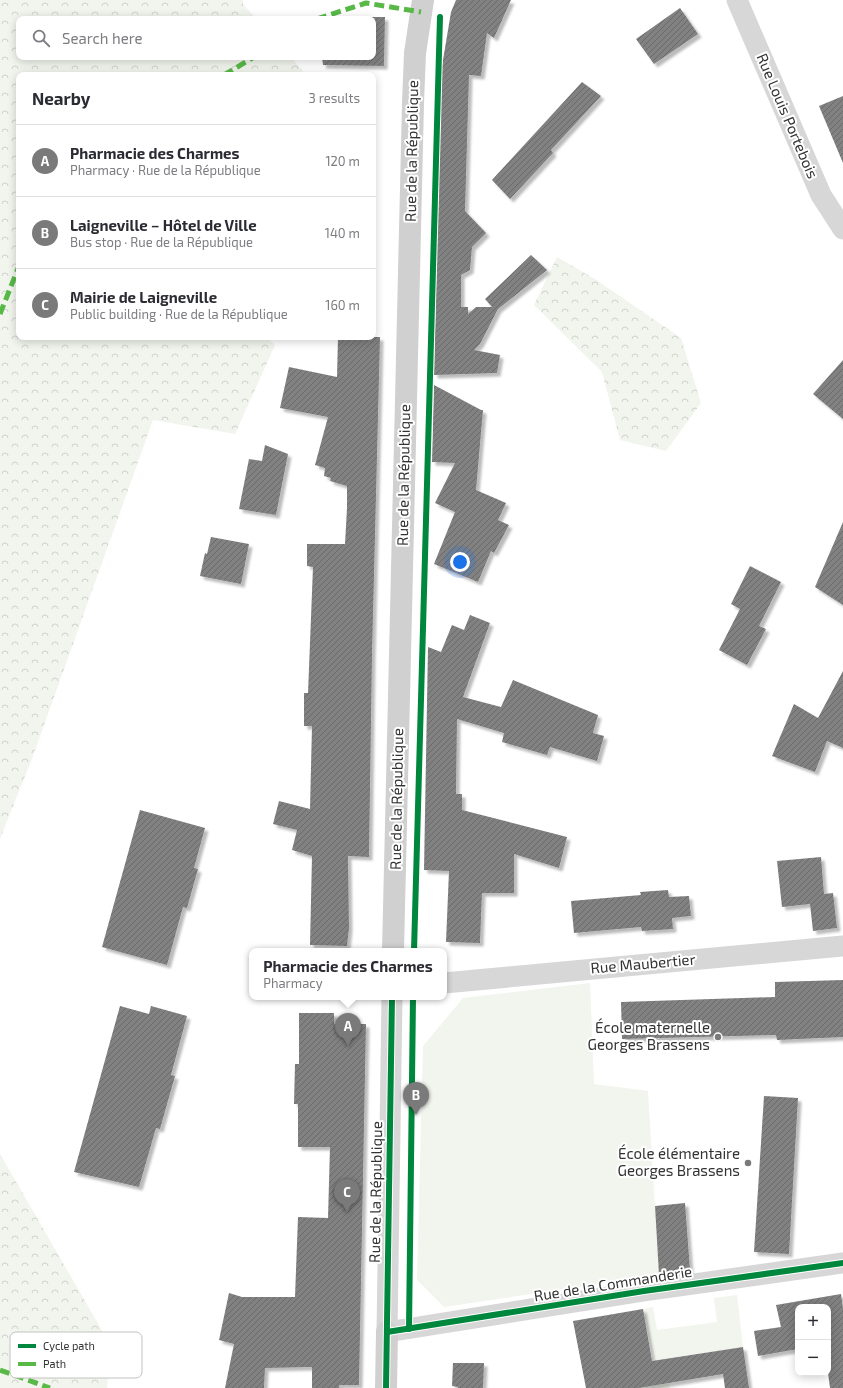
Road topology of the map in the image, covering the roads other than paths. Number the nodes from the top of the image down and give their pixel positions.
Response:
1 (423, 0) edge
2 (737, 0) edge
3 (843, 229) edge
4 (843, 946) edge
5 (393, 948) edge
6 (447, 983) edge
7 (392, 1000) edge
8 (843, 1263) edge
9 (387, 1332) junction
10 (386, 1388) edge

1 - 5 main road, Rue de la République
2 - 3 street, Rue Louis Portebois
4 - 6 street, Rue Maubertier
7 - 9 street, Rue de la République
8 - 9 street, Rue de la Commanderie
9 - 10 main road, Rue de la République

